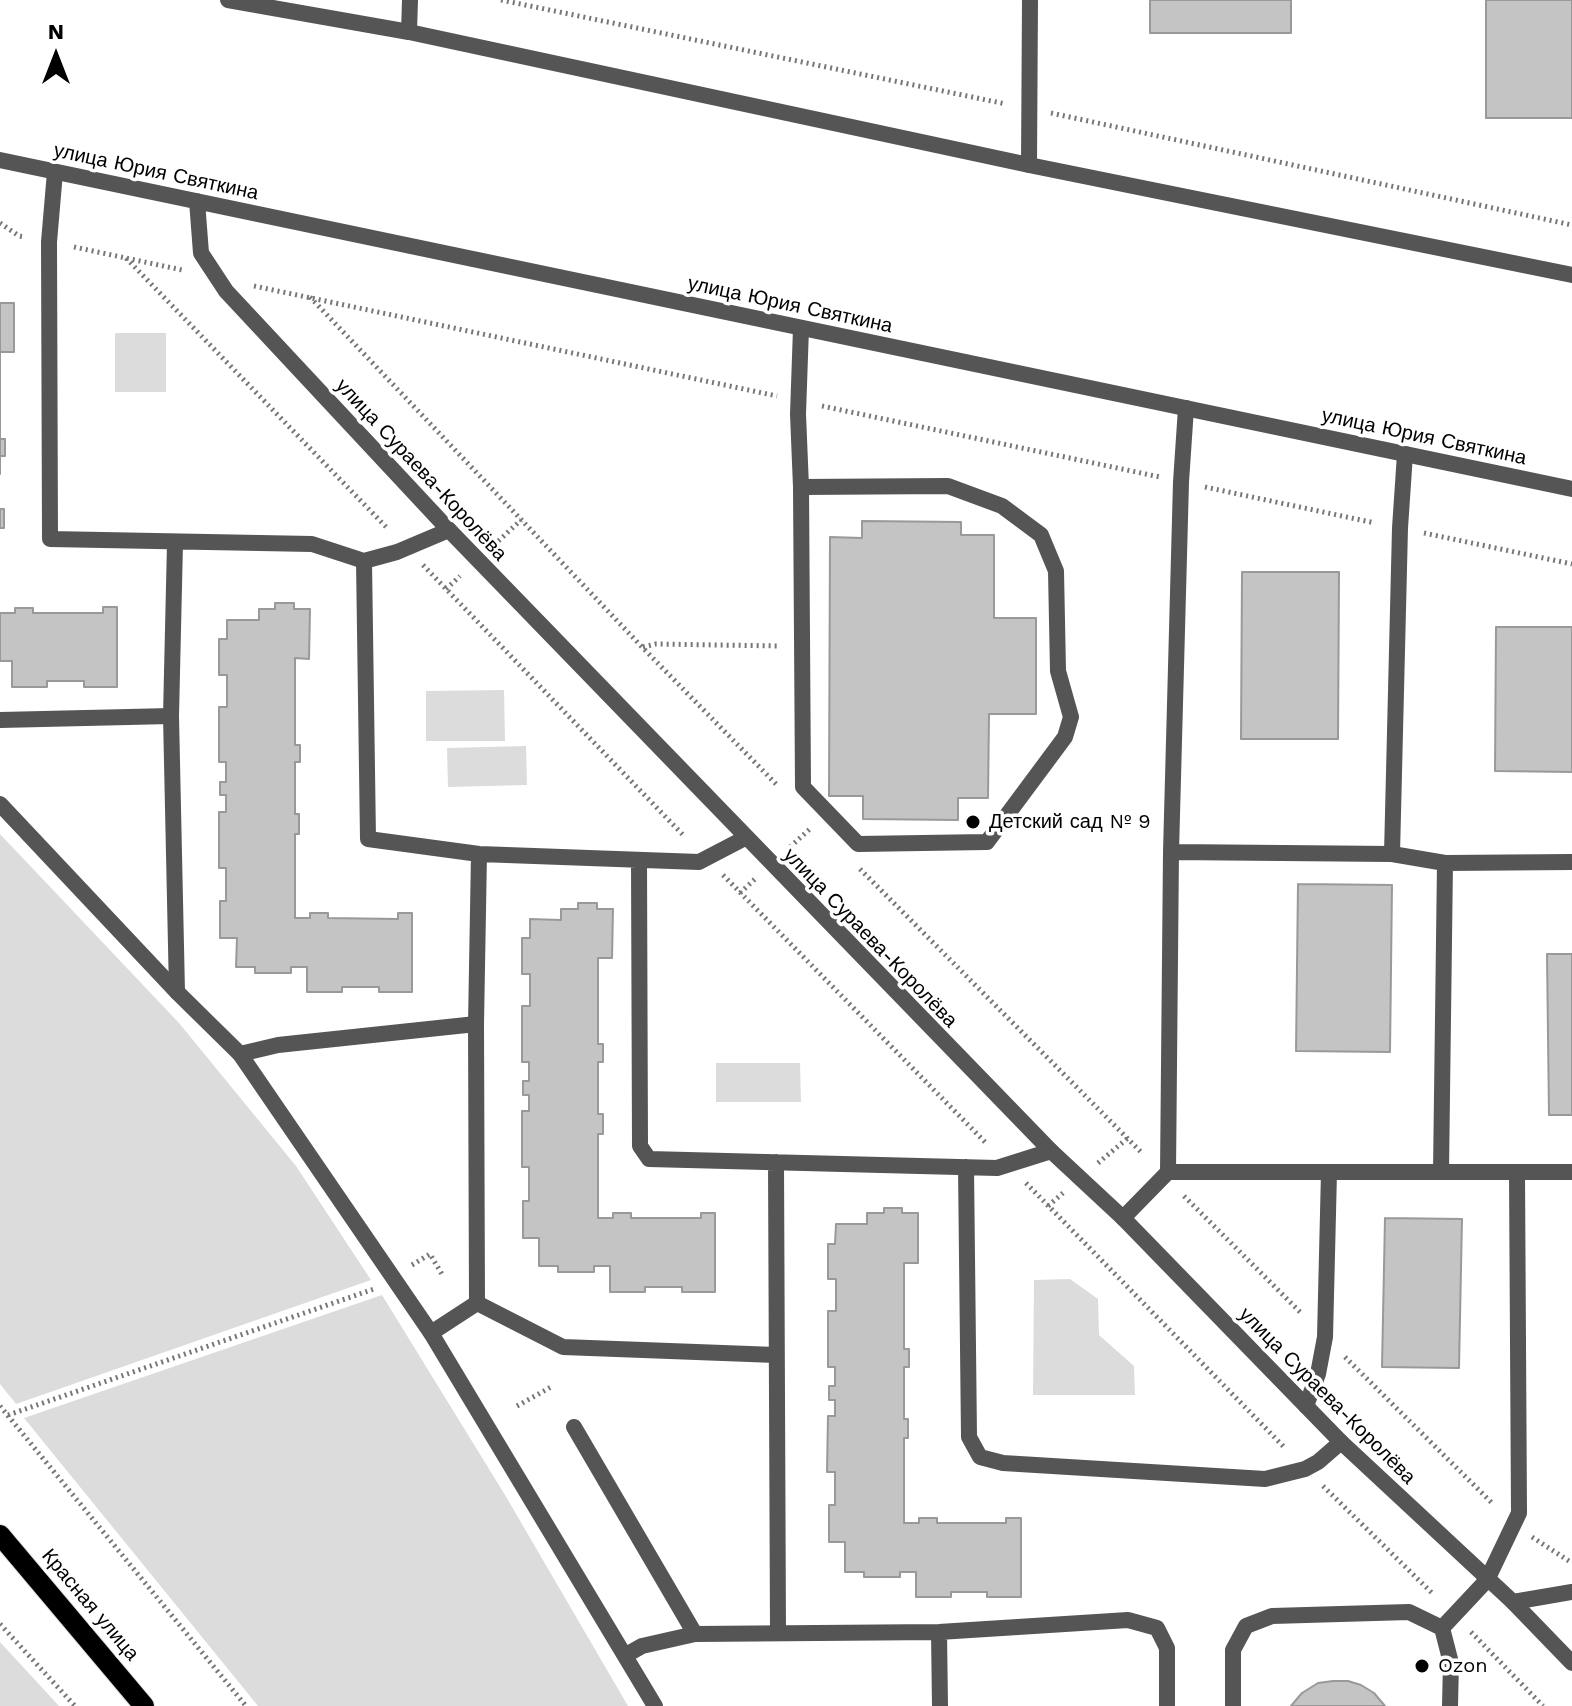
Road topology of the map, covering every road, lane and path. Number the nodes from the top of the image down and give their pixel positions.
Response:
1 (228, 0) edge
2 (410, 0) edge
3 (1030, 0) edge
4 (409, 32) junction
5 (0, 160) edge
6 (1029, 165) junction
7 (55, 172) junction
8 (197, 201) junction
9 (126, 258) dead end
10 (1572, 275) edge
11 (310, 297) dead end
12 (801, 328) junction
13 (1186, 408) junction
14 (1405, 454) junction
15 (801, 487) junction
16 (1572, 489) edge
17 (449, 530) junction
18 (175, 543) junction
19 (406, 548) junction
20 (364, 561) junction
21 (642, 647) junction
22 (801, 647) junction
23 (171, 716) junction
24 (0, 720) edge
25 (783, 791) dead end
26 (0, 804) edge
27 (745, 838) junction
28 (1171, 852) junction
29 (479, 854) junction
30 (1392, 854) junction
31 (849, 857) dead end
32 (706, 858) junction
33 (639, 861) junction
34 (1572, 862) edge
35 (1445, 863) junction
36 (177, 992) junction
37 (476, 1024) junction
38 (240, 1054) junction
39 (1128, 1138) dead end
40 (1051, 1151) junction
41 (776, 1162) junction
42 (1008, 1165) junction
43 (966, 1167) junction
44 (1168, 1172) junction
45 (1329, 1172) junction
46 (1441, 1172) junction
47 (1572, 1172) edge
48 (1517, 1173) junction
49 (1123, 1218) junction
50 (411, 1265) dead end
51 (443, 1276) dead end
52 (374, 1289) dead end
53 (477, 1303) junction
54 (431, 1333) junction
55 (776, 1355) junction
56 (551, 1387) dead end
57 (0, 1406) edge
58 (517, 1406) dead end
59 (1306, 1406) junction
60 (8, 1415) junction
61 (574, 1427) dead end
62 (1341, 1442) junction
63 (1305, 1469) junction
64 (0, 1535) edge
65 (1487, 1580) junction
66 (1572, 1592) edge
67 (1513, 1602) junction
68 (1454, 1615) junction
69 (0, 1624) edge
70 (1442, 1628) junction
71 (939, 1632) junction
72 (778, 1633) junction
73 (695, 1634) junction
74 (626, 1655) junction
75 (1572, 1663) edge
76 (75, 1706) edge
77 (144, 1706) edge
78 (246, 1706) edge
79 (655, 1706) edge
80 (940, 1706) edge
81 (1167, 1706) edge
82 (1233, 1706) edge
83 (1450, 1706) edge
84 (1543, 1706) edge

1 - 4 street
2 - 4 street
3 - 6 street
4 - 6 street
5 - 7 street, улица Юрия Святкина
6 - 10 street
7 - 8 street, улица Юрия Святкина
7 - 18 street
8 - 12 street, улица Юрия Святкина
8 - 17 street, улица Сураева-Королёва
9 - 19 path
11 - 21 path
12 - 13 street, улица Юрия Святкина
12 - 15 street
13 - 14 street, улица Юрия Святкина
13 - 28 street
14 - 16 street, улица Юрия Святкина
14 - 30 street
15 - 22 street
15 - 22 street
17 - 19 street
17 - 27 street, улица Сураева-Королёва
18 - 20 street
18 - 23 street
19 - 20 street
19 - 32 path
20 - 29 street
21 - 22 path
21 - 25 path
23 - 24 street
23 - 36 street
26 - 36 street
27 - 32 street
27 - 40 street, улица Сураева-Королёва
28 - 30 street
28 - 44 street
29 - 33 street
29 - 37 street
30 - 35 street
31 - 39 path
32 - 33 street
32 - 42 path
33 - 41 street
34 - 35 street
35 - 46 street
36 - 38 street
37 - 38 street
37 - 53 street
38 - 54 street
40 - 42 street
40 - 49 street, улица Сураева-Королёва
41 - 43 street
41 - 55 street
42 - 43 street
42 - 63 path
43 - 63 street
44 - 45 street
44 - 49 street
45 - 46 street
45 - 59 street
46 - 48 street
47 - 48 street
48 - 65 street
49 - 59 street, улица Сураева-Королёва
50 - 51 path
52 - 60 path
53 - 54 street
53 - 55 street
54 - 74 street
55 - 72 street
56 - 58 path
57 - 60 path
59 - 62 street, улица Сураева-Королёва
60 - 78 path
61 - 73 street
62 - 63 street
62 - 65 street, улица Сураева-Королёва
63 - 68 path
64 - 77 main road, Красная улица
65 - 67 street, улица Сураева-Королёва
65 - 68 street
66 - 67 street
67 - 75 street, улица Сураева-Королёва
68 - 70 street
68 - 84 path
69 - 76 path
70 - 82 street
70 - 83 street
71 - 72 street
71 - 80 street
71 - 81 street
72 - 73 street
73 - 74 street
74 - 79 street

